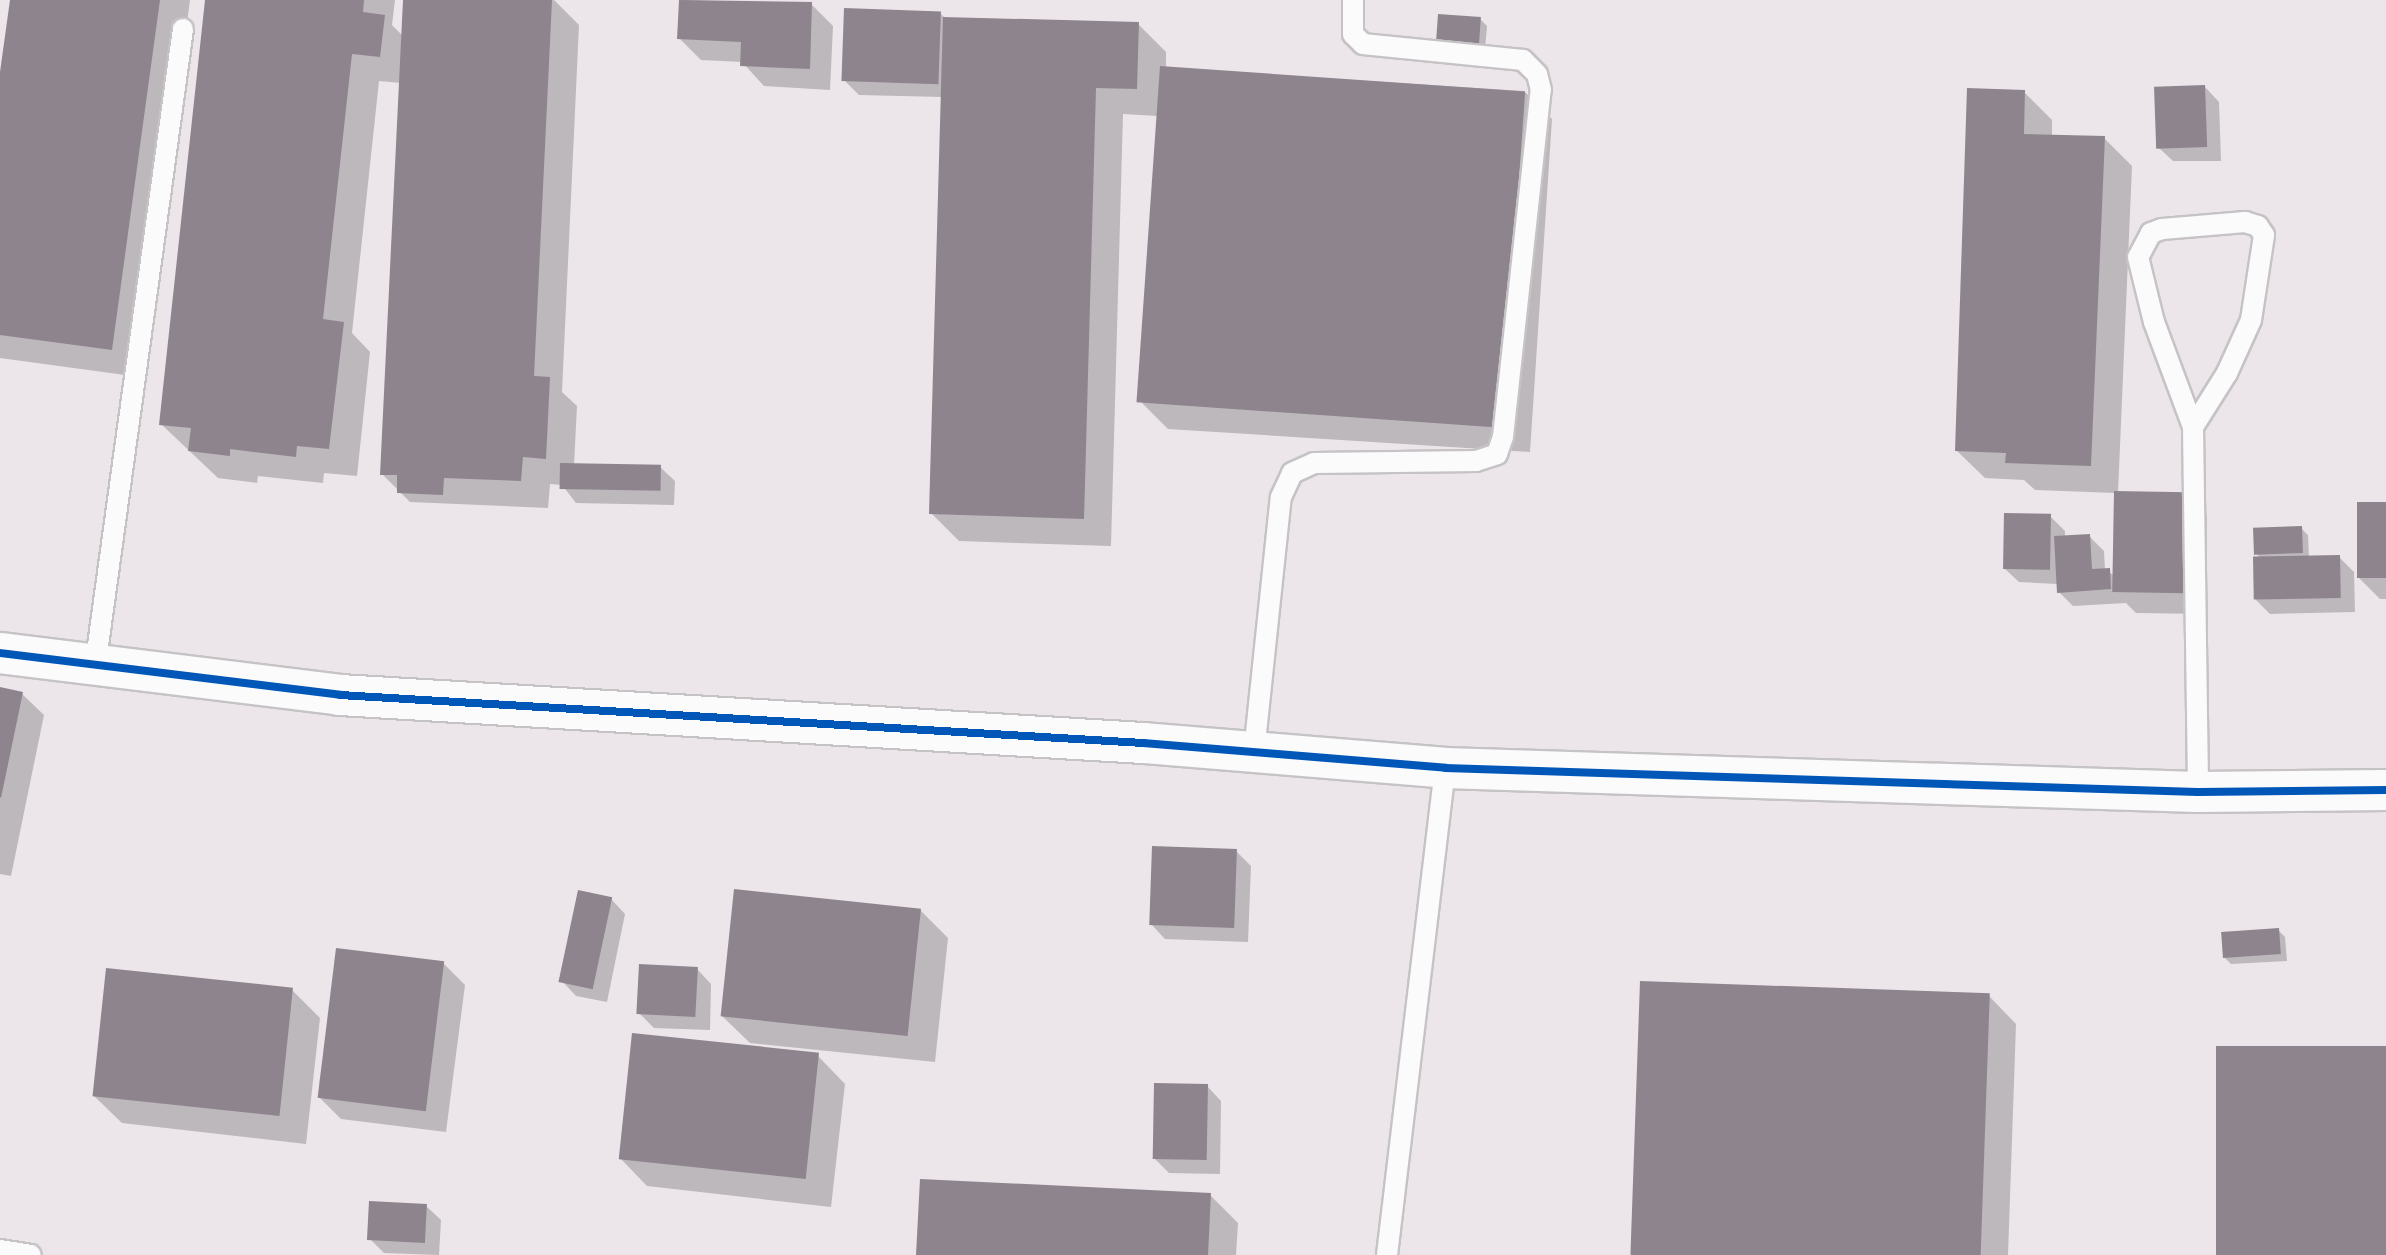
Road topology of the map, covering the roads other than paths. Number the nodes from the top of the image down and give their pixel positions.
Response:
1 (1353, 0) edge
2 (183, 29) dead end
3 (2193, 427) junction
4 (0, 653) edge
5 (95, 667) junction
6 (1254, 752) junction
7 (1445, 768) junction
8 (2386, 790) edge
9 (2198, 792) junction
10 (0, 1250) edge
11 (31, 1255) edge
12 (1387, 1255) edge

1 - 6 lane
2 - 5 lane
3 - 3 lane
3 - 9 lane
4 - 5 street
5 - 6 street
6 - 7 street
7 - 9 street
7 - 12 lane
8 - 9 street
10 - 11 lane

